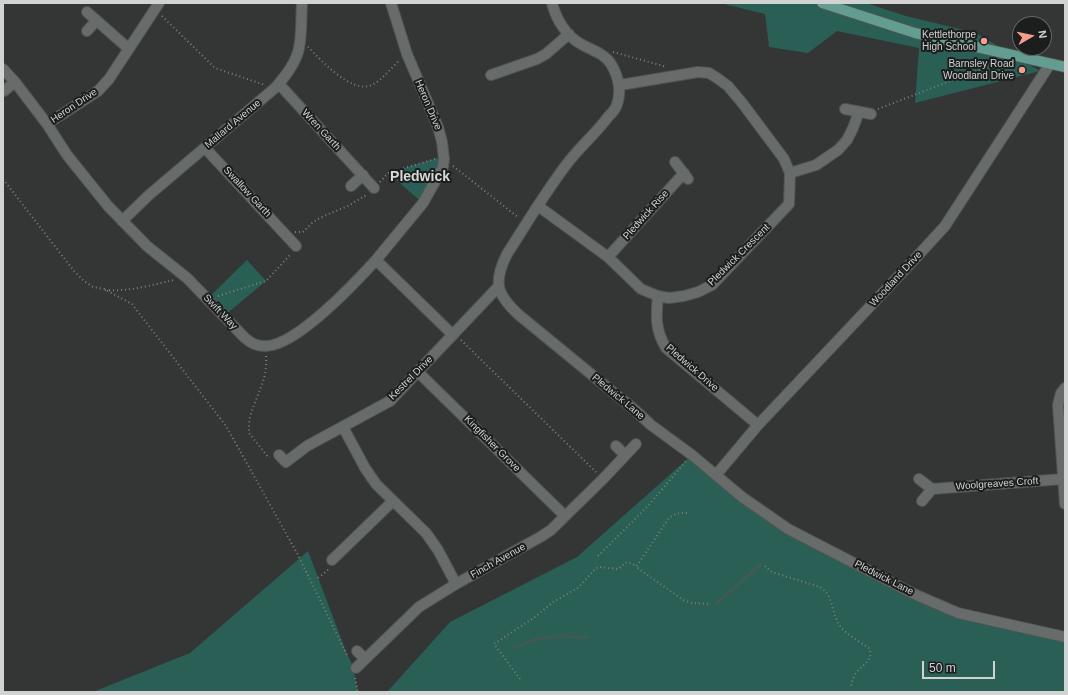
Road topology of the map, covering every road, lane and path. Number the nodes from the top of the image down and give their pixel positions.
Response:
1 (302, 3) edge
2 (391, 3) edge
3 (552, 3) edge
4 (822, 3) edge
5 (157, 6) edge
6 (87, 12) dead end
7 (96, 21) junction
8 (87, 31) dead end
9 (569, 34) junction
10 (300, 38) junction
11 (129, 49) junction
12 (407, 54) junction
13 (602, 54) junction
14 (1012, 55) edge
15 (1016, 56) joint
16 (1050, 64) junction
17 (1065, 67) edge
18 (4, 71) edge
19 (490, 74) dead end
20 (669, 76) junction
21 (15, 82) junction
22 (620, 85) junction
23 (277, 86) junction
24 (4, 90) dead end
25 (845, 109) dead end
26 (859, 112) junction
27 (872, 114) joint
28 (47, 124) junction
29 (205, 148) junction
30 (444, 159) junction
31 (675, 162) dead end
32 (790, 173) junction
33 (363, 175) junction
34 (3, 179) edge
35 (352, 186) dead end
36 (374, 188) dead end
37 (538, 206) junction
38 (122, 221) junction
39 (526, 224) junction
40 (296, 246) joint
41 (608, 257) junction
42 (376, 260) junction
43 (187, 278) junction
44 (499, 286) junction
45 (104, 290) junction
46 (658, 296) junction
47 (207, 299) junction
48 (454, 334) junction
49 (265, 346) junction
50 (418, 372) junction
51 (1065, 388) edge
52 (758, 425) junction
53 (343, 427) junction
54 (636, 444) dead end
55 (616, 446) dead end
56 (692, 454) junction
57 (279, 455) joint
58 (625, 455) junction
59 (716, 475) junction
60 (603, 479) junction
61 (920, 479) dead end
62 (1063, 479) junction
63 (932, 489) junction
64 (393, 501) junction
65 (922, 501) dead end
66 (1065, 504) edge
67 (687, 513) dead end
68 (565, 516) junction
69 (335, 543) dead end
70 (343, 550) junction
71 (598, 556) dead end
72 (332, 560) joint
73 (765, 566) dead end
74 (636, 567) junction
75 (318, 578) dead end
76 (456, 584) junction
77 (711, 604) dead end
78 (1064, 634) edge
79 (357, 651) dead end
80 (348, 657) dead end
81 (365, 659) junction
82 (356, 668) dead end
83 (520, 679) dead end
84 (851, 686) dead end

1 - 10 street, Mallard Avenue
2 - 12 street, Heron Drive
3 - 9 street
4 - 14 main road
5 - 11 street, Heron Drive
5 - 23 path
6 - 7 street
7 - 8 street
7 - 11 street
9 - 13 street
9 - 19 street
10 - 12 path
10 - 23 street, Mallard Avenue
11 - 28 street, Heron Drive
12 - 30 street, Heron Drive
13 - 20 path
13 - 22 street
15 - 16 main road
15 - 27 path
16 - 17 main road
16 - 52 street, Woodland Drive
18 - 21 street, Swift Way
20 - 22 street, Pledwick Crescent
20 - 32 street, Pledwick Crescent
21 - 24 street
21 - 28 street, Swift Way
22 - 37 street
23 - 29 street, Mallard Avenue
23 - 33 street, Wren Garth
25 - 26 street
26 - 27 street
26 - 32 street
28 - 38 street, Swift Way
29 - 38 street, Mallard Avenue
29 - 40 street, Swallow Garth
30 - 39 path
30 - 42 street, Heron Drive
31 - 41 street, Pledwick Rise
32 - 46 street, Pledwick Crescent
33 - 35 street
33 - 36 street, Wren Garth
34 - 45 path
37 - 39 street
37 - 41 street, Pledwick Crescent
38 - 43 street, Swift Way
39 - 44 street
40 - 47 path
41 - 46 street, Pledwick Crescent
42 - 48 street
42 - 49 street
43 - 45 path
43 - 47 street, Swift Way
44 - 48 street, Kestrel Drive
44 - 56 street, Pledwick Lane
45 - 80 path
46 - 52 street, Pledwick Drive
47 - 49 street, Swift Way
48 - 50 street, Kestrel Drive
48 - 60 path
49 - 57 path
50 - 53 street, Kestrel Drive
50 - 68 street, Kingfisher Grove
51 - 62 street
52 - 59 street, Woodland Drive
53 - 57 street, Kestrel Drive
53 - 64 street
54 - 58 street, Finch Avenue
55 - 58 street
56 - 59 street, Pledwick Lane
56 - 71 path
58 - 60 street, Finch Avenue
59 - 78 street, Pledwick Lane
60 - 68 street, Finch Avenue
61 - 63 street
62 - 63 street, Woolgreaves Croft
62 - 66 street
63 - 65 street
64 - 70 street
64 - 76 street
67 - 74 path
68 - 76 street, Finch Avenue
69 - 70 street
70 - 72 street
72 - 75 path
73 - 84 path
74 - 77 path
74 - 83 path
76 - 81 street, Finch Avenue
79 - 81 street
81 - 82 street, Finch Avenue

